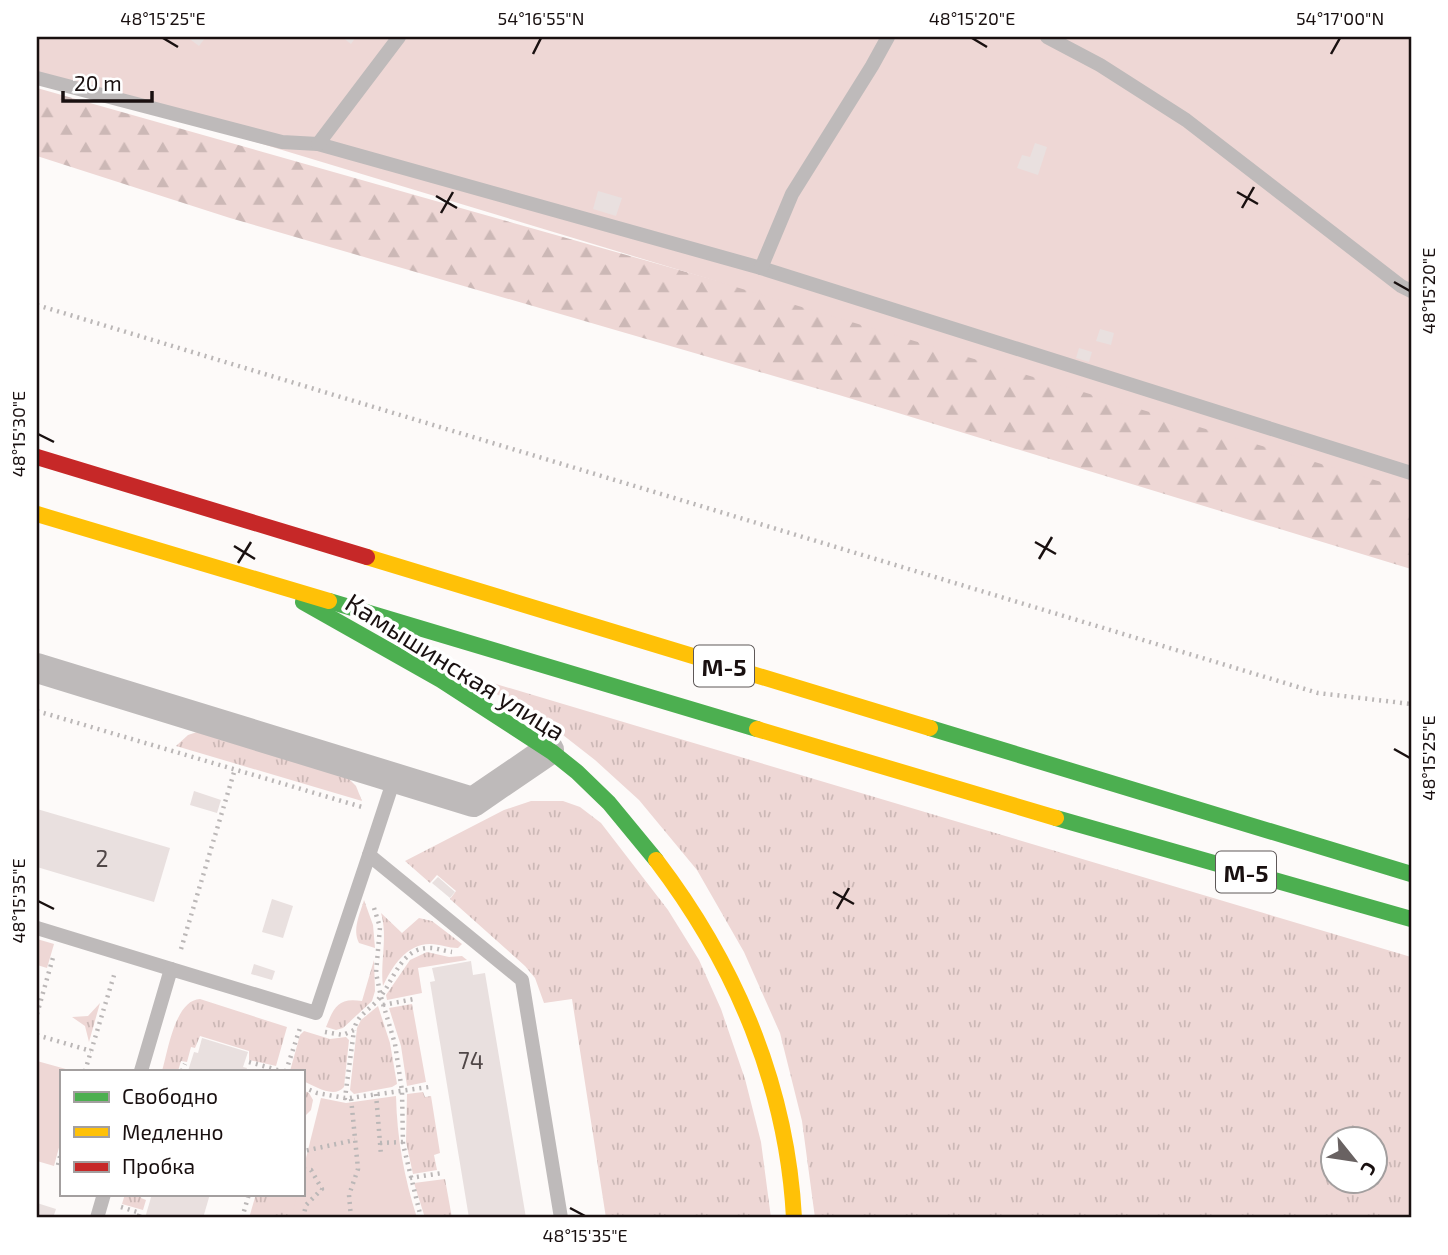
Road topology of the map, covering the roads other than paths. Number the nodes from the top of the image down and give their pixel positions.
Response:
1 (399, 37) edge
2 (888, 37) edge
3 (1047, 37) edge
4 (37, 78) edge
5 (318, 144) junction
6 (761, 268) junction
7 (1411, 291) edge
8 (37, 457) edge
9 (1411, 473) edge
10 (37, 514) edge
11 (267, 582) junction
12 (37, 668) edge
13 (549, 750) junction
14 (394, 779) junction
15 (369, 855) junction
16 (1411, 874) edge
17 (1411, 919) edge
18 (37, 928) edge
19 (171, 969) junction
20 (141, 1070) edge
21 (103, 1196) edge
22 (97, 1218) edge
23 (561, 1218) edge
24 (794, 1218) edge

1 - 5 lane
2 - 6 lane
3 - 7 lane
4 - 5 lane
5 - 6 lane
6 - 9 lane
8 - 16 main road, М-5
10 - 11 main road, М-5
11 - 13 main road, Камышинская улица
11 - 17 main road, М-5
12 - 14 street
13 - 14 street
13 - 24 main road, Камышинская улица
14 - 15 lane
15 - 19 lane
15 - 23 lane
18 - 19 lane
19 - 20 lane
21 - 22 lane

